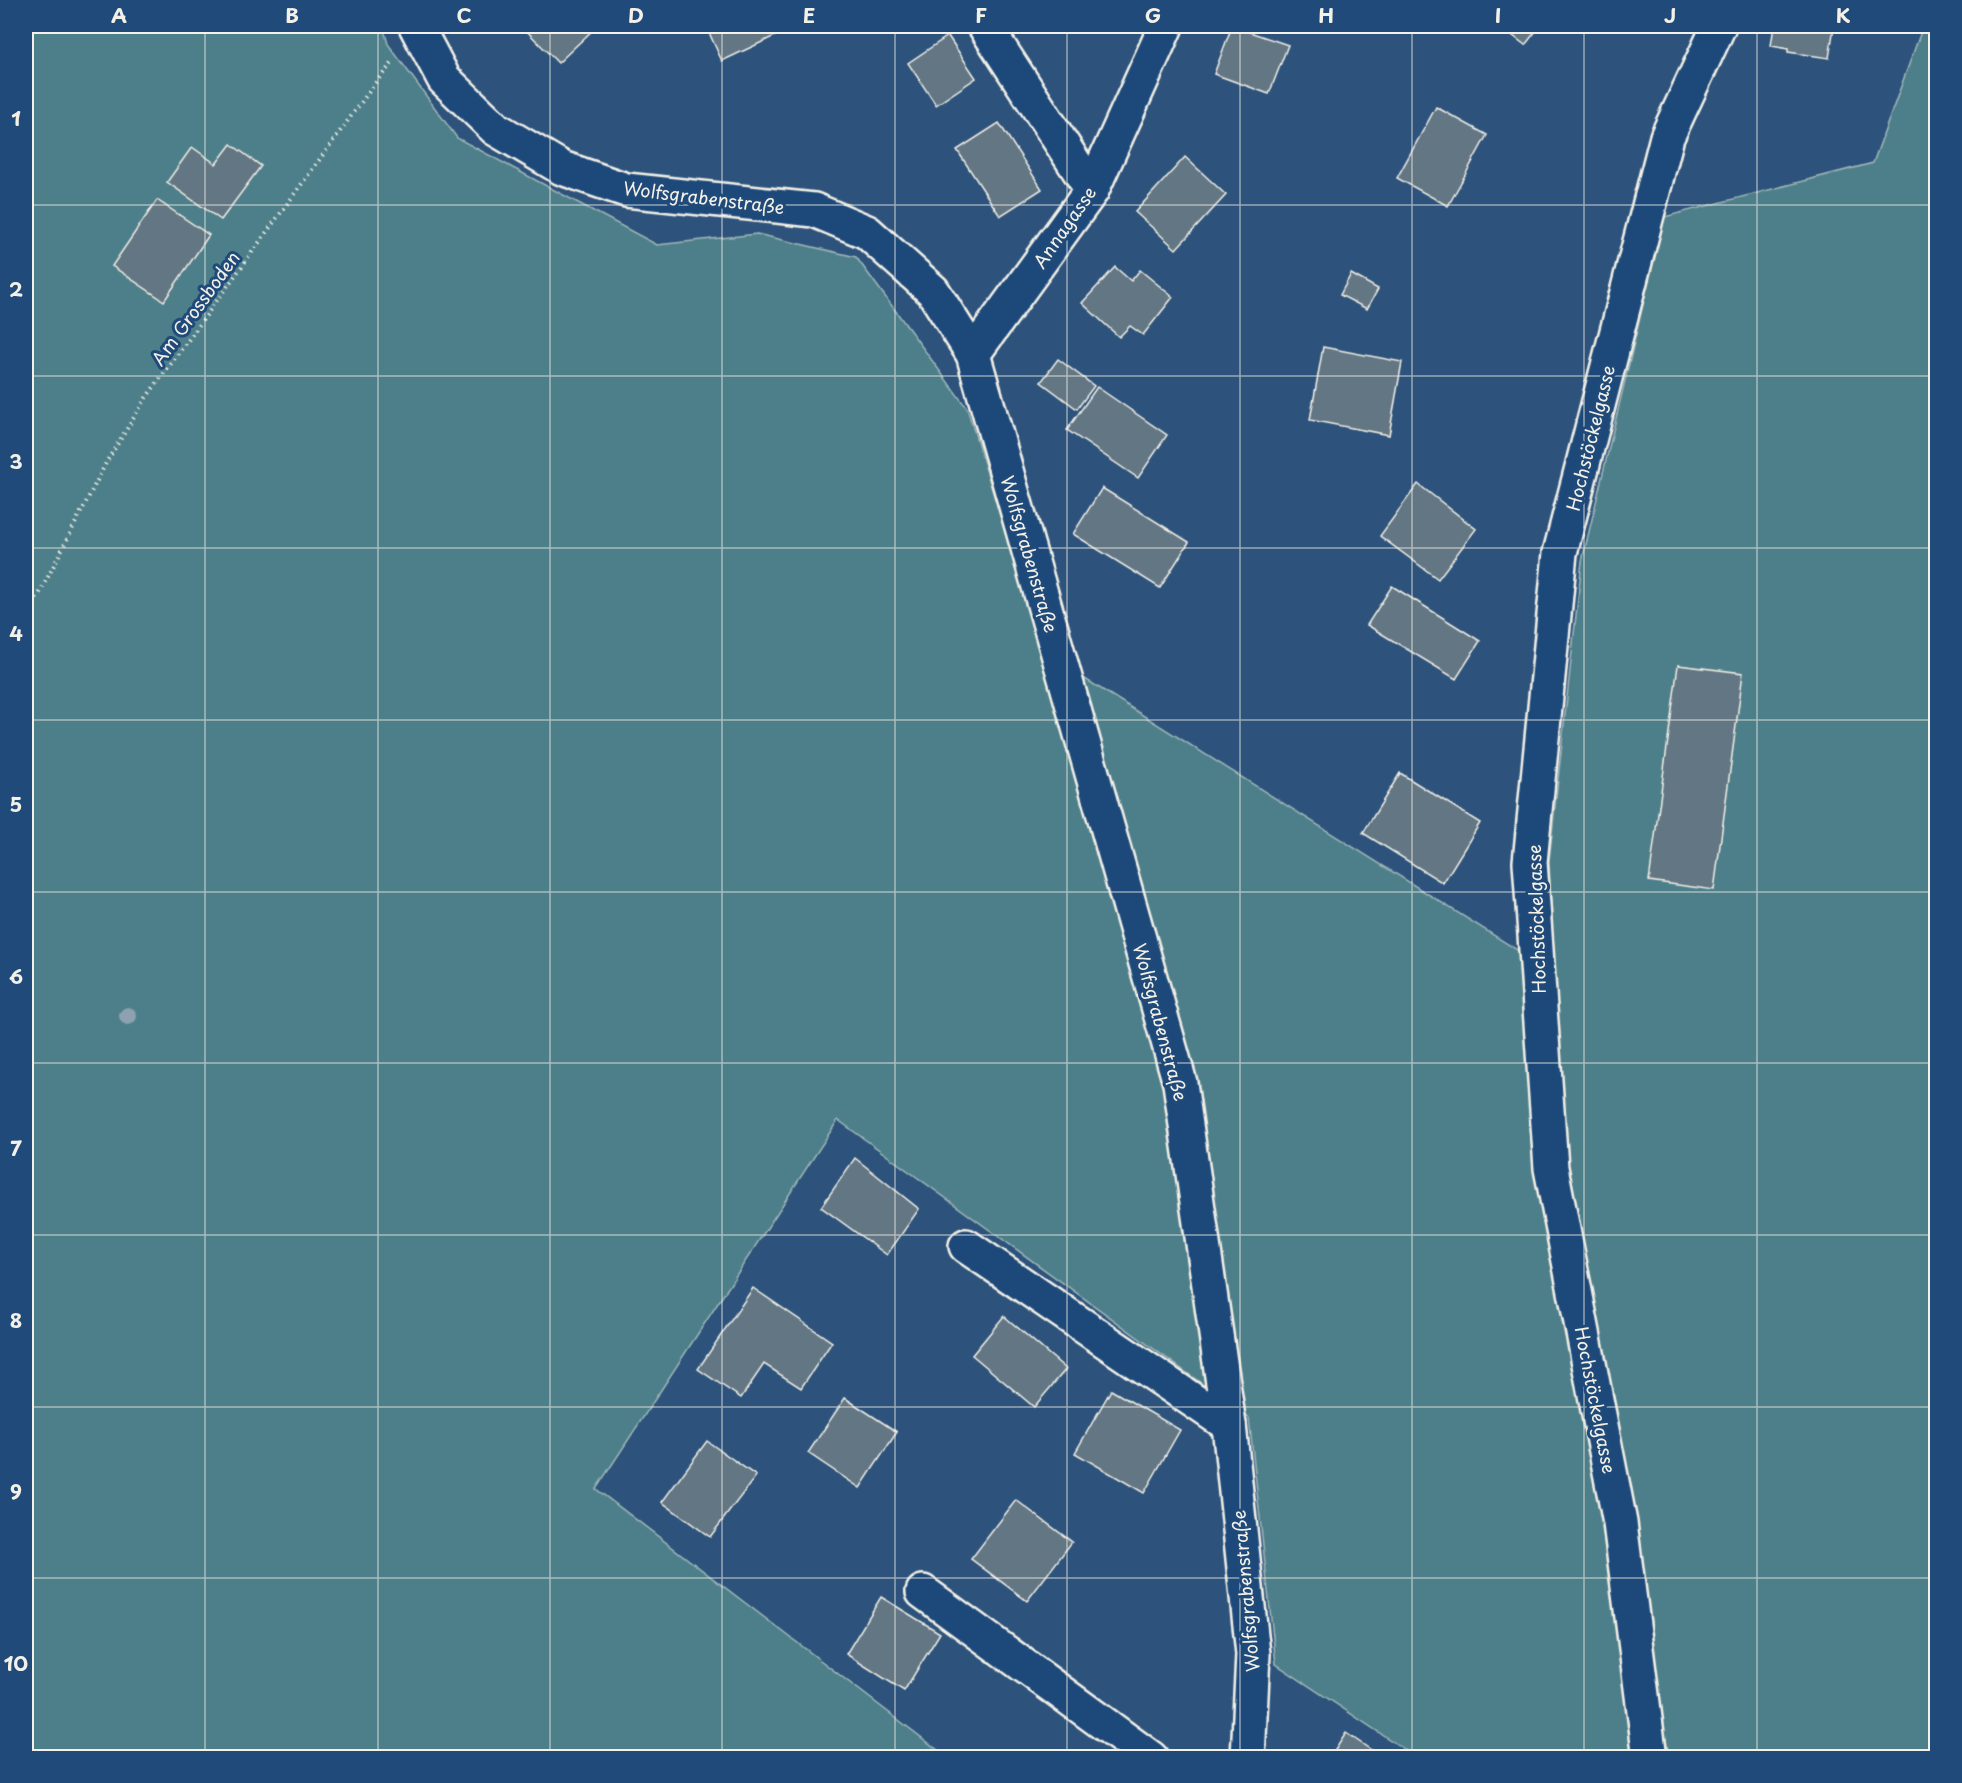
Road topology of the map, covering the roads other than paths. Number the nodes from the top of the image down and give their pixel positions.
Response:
1 (985, 26) edge
2 (1166, 26) edge
3 (1719, 26) edge
4 (418, 29) edge
5 (1092, 190) junction
6 (973, 354) junction
7 (966, 1246) dead end
8 (1229, 1425) junction
9 (923, 1592) dead end
10 (1151, 1758) edge
11 (1248, 1758) edge
12 (1650, 1758) edge

1 - 5 street
2 - 5 street, Annagasse
3 - 12 street, Hochstöckelgasse
4 - 6 street, Wolfsgrabenstraße
5 - 6 street, Annagasse
6 - 8 street, Wolfsgrabenstraße
7 - 8 street
8 - 11 street, Wolfsgrabenstraße
9 - 10 street

